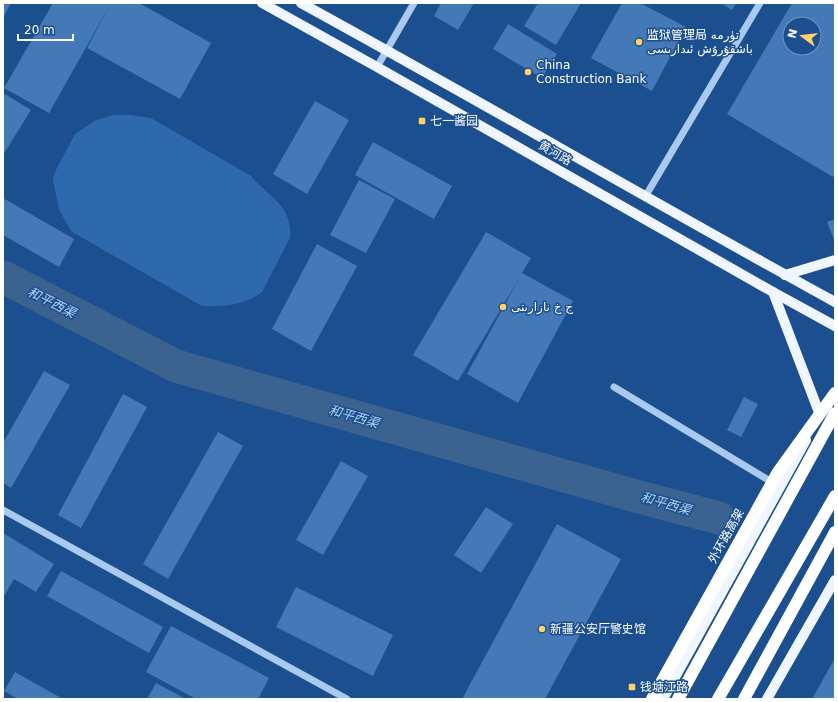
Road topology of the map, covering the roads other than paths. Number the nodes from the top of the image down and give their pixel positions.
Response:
1 (262, 3) edge
2 (300, 3) edge
3 (414, 3) edge
4 (760, 3) edge
5 (387, 50) junction
6 (377, 67) junction
7 (645, 197) junction
8 (835, 260) edge
9 (785, 275) junction
10 (773, 292) junction
11 (835, 302) edge
12 (835, 326) edge
13 (614, 387) dead end
14 (835, 387) edge
15 (835, 393) edge
16 (835, 412) edge
17 (820, 415) junction
18 (781, 487) junction
19 (835, 496) edge
20 (3, 510) edge
21 (835, 532) edge
22 (835, 580) edge
23 (347, 699) edge
24 (652, 699) edge
25 (663, 699) edge
26 (678, 699) edge
27 (718, 699) edge
28 (744, 699) edge
29 (767, 699) edge

1 - 6 main road, 黄河路
2 - 5 main road, 黄河路
3 - 5 street
4 - 7 street
5 - 6 street
5 - 7 main road, 黄河路
6 - 10 main road, 黄河路
7 - 9 main road, 黄河路
8 - 9 main road
9 - 11 main road, 黄河路
10 - 12 main road, 黄河路
10 - 17 main road
13 - 18 street
14 - 17 main road
15 - 24 highway, 外环路高架, bridge
16 - 26 highway
17 - 18 main road
18 - 25 main road
19 - 27 highway
20 - 23 street
21 - 28 highway
22 - 29 main road

